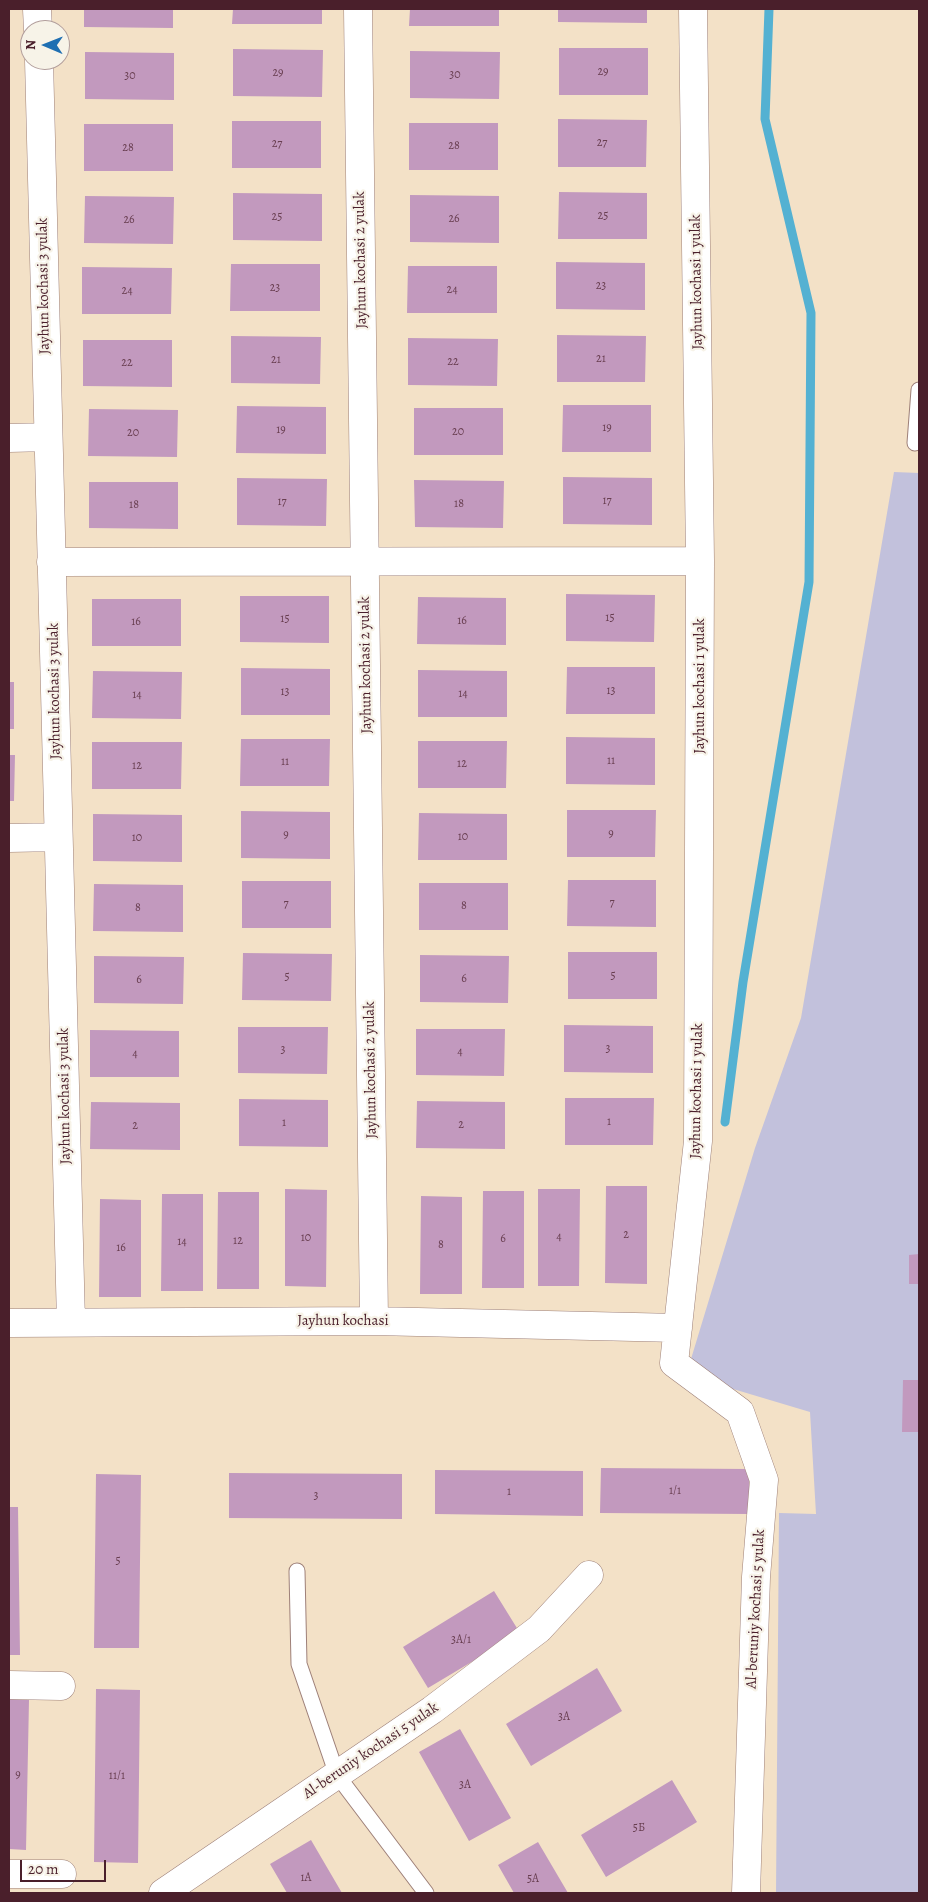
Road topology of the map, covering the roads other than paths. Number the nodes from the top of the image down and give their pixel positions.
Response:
1 (358, 9) edge
2 (693, 9) edge
3 (39, 70) edge
4 (919, 390) edge
5 (48, 437) junction
6 (9, 438) edge
7 (916, 443) dead end
8 (365, 561) junction
9 (700, 561) junction
10 (51, 562) junction
11 (58, 837) junction
12 (9, 838) edge
13 (374, 1321) junction
14 (71, 1322) junction
15 (9, 1323) edge
16 (678, 1328) junction
17 (674, 1363) joint
18 (297, 1571) dead end
19 (589, 1575) dead end
20 (9, 1685) edge
21 (61, 1686) dead end
22 (337, 1775) junction
23 (9, 1874) edge
24 (62, 1874) dead end
25 (163, 1893) edge
26 (426, 1893) edge
27 (746, 1893) edge

1 - 8 street, Jayhun kochasi 2 yulak
2 - 9 street, Jayhun kochasi 1 yulak
3 - 5 street, Jayhun kochasi 3 yulak
4 - 7 lane
5 - 6 street
5 - 10 street, Jayhun kochasi 3 yulak
8 - 9 street
8 - 10 street
8 - 13 street, Jayhun kochasi 2 yulak
9 - 16 street, Jayhun kochasi 1 yulak
10 - 11 street, Jayhun kochasi 3 yulak
11 - 12 street
11 - 14 street, Jayhun kochasi 3 yulak
13 - 14 street, Jayhun kochasi
13 - 16 street, Jayhun kochasi
14 - 15 street, Jayhun kochasi
16 - 17 street, Jayhun kochasi 1 yulak
17 - 27 street, Al-beruniy kochasi 5 yulak
18 - 22 lane
19 - 22 street, Al-beruniy kochasi 5 yulak
20 - 21 street
22 - 25 street, Al-beruniy kochasi 5 yulak
22 - 26 lane
23 - 24 street

